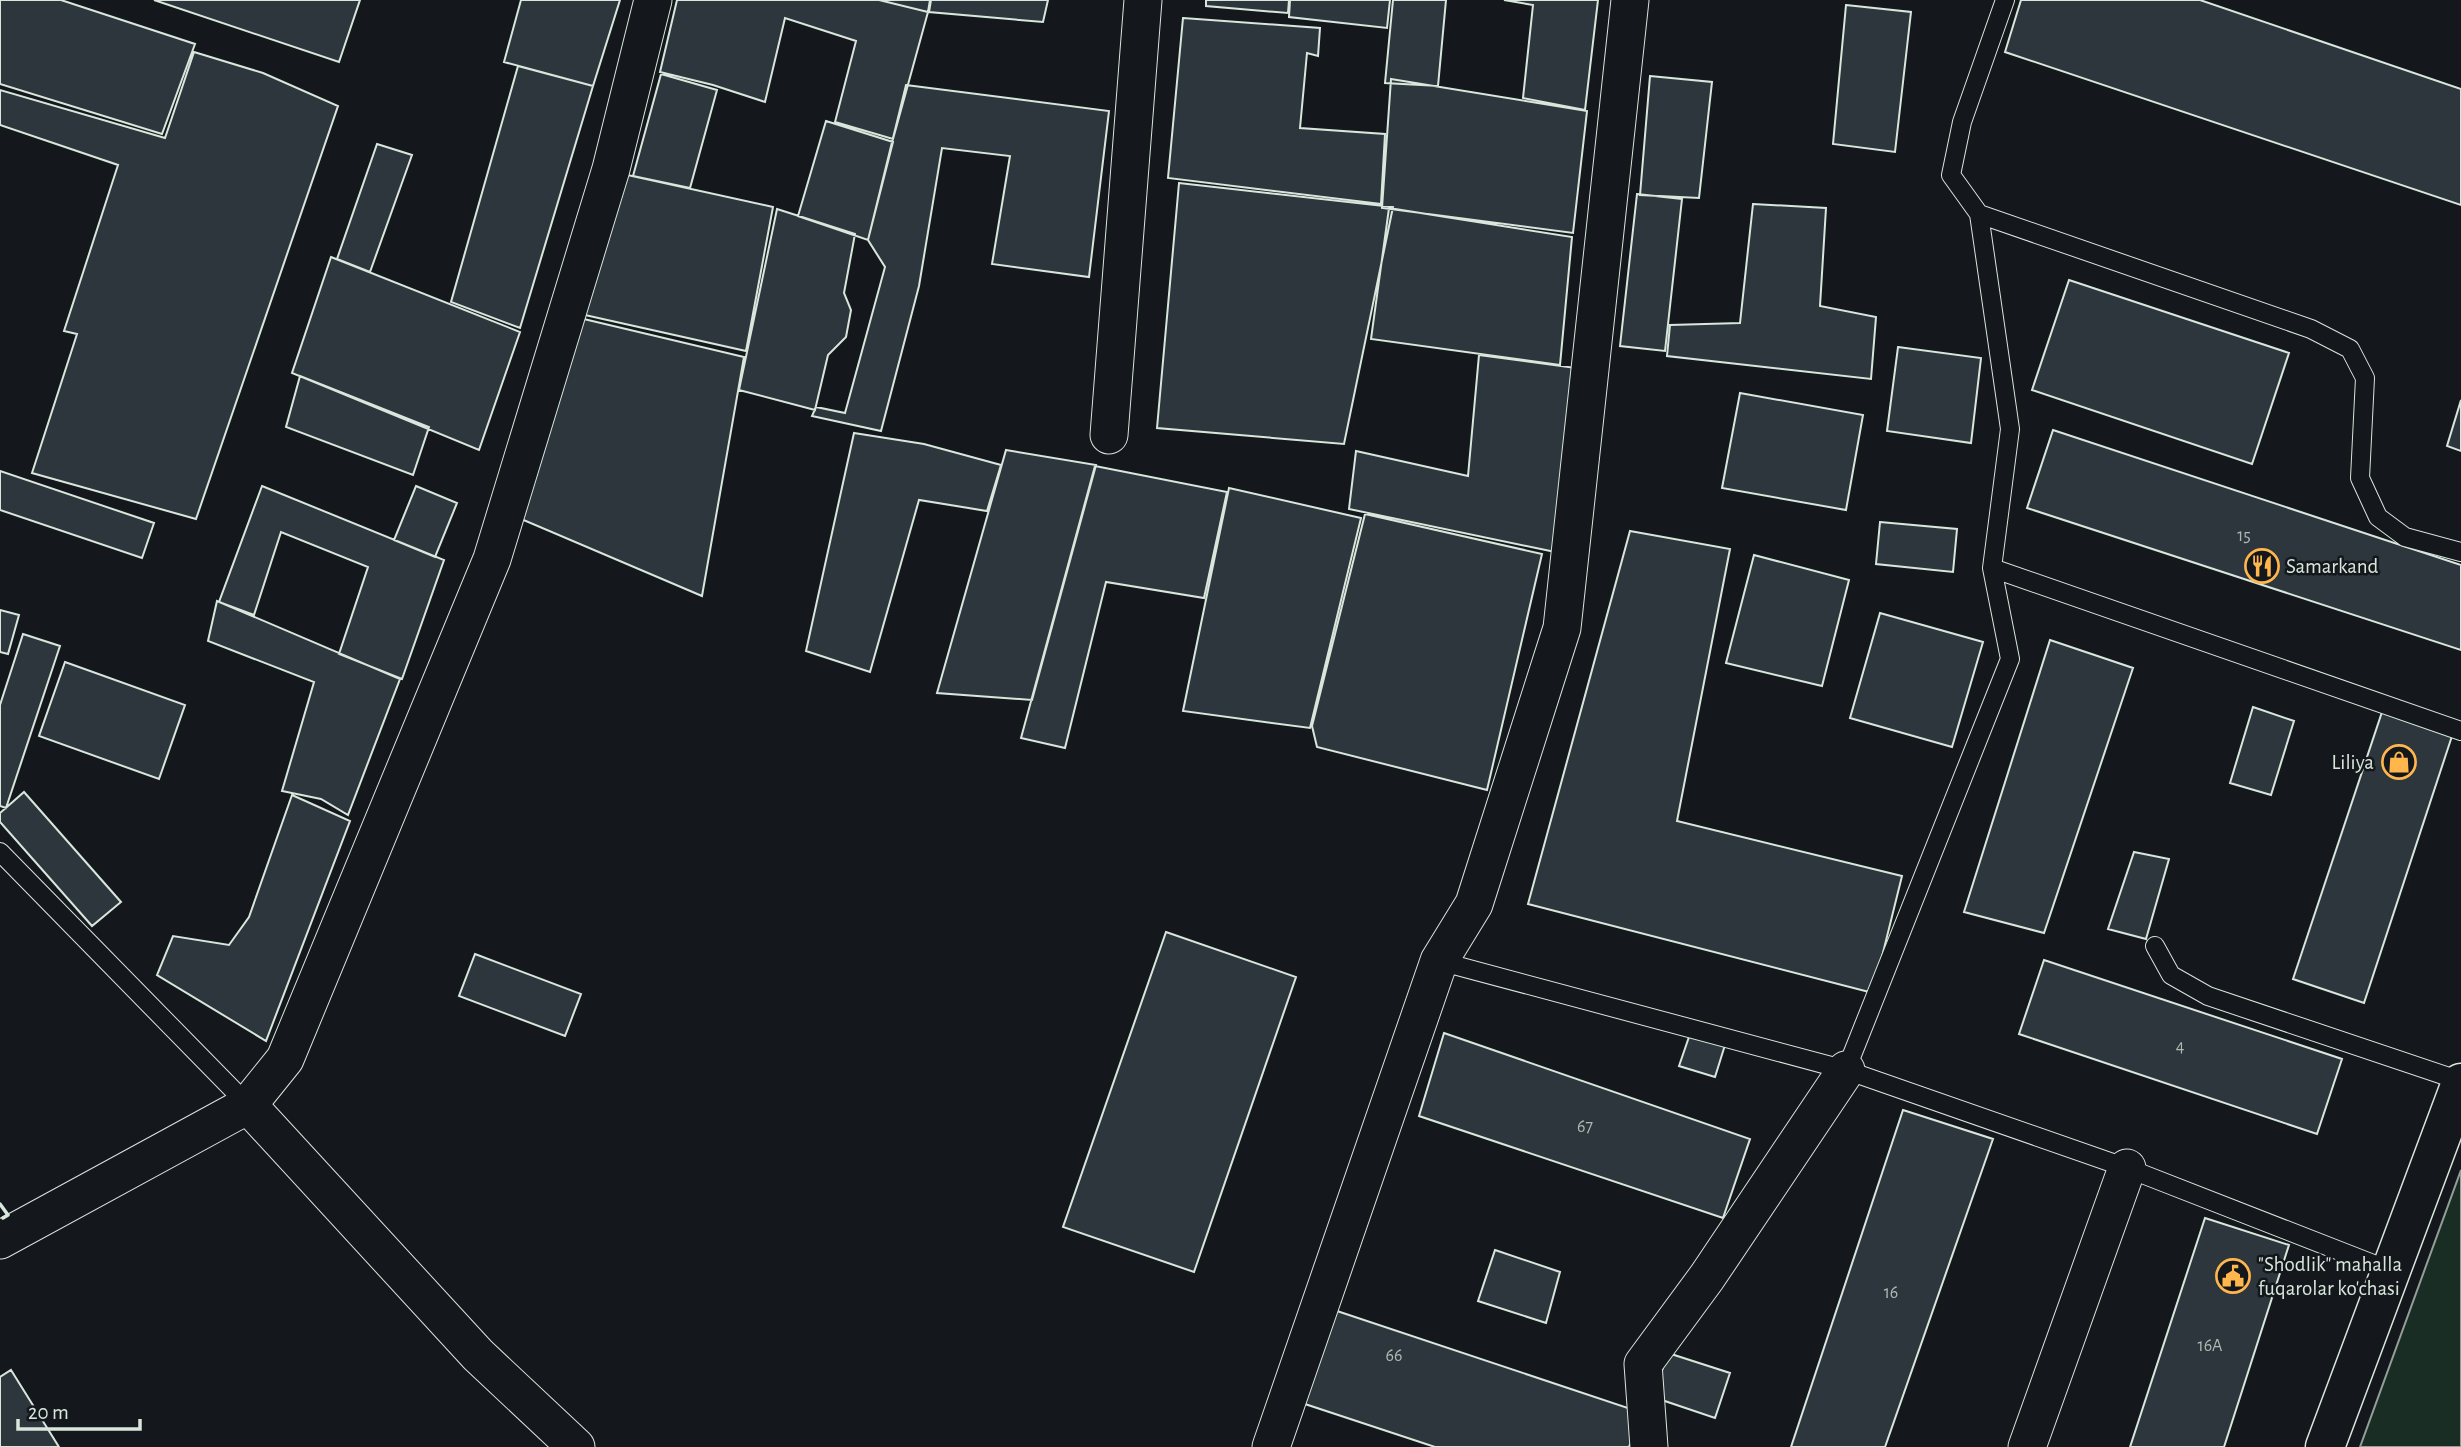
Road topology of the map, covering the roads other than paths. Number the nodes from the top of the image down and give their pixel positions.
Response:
1 (653, 0) edge
2 (1143, 0) edge
3 (1630, 0) edge
4 (2005, 0) edge
5 (1979, 214) junction
6 (1109, 435) dead end
7 (2461, 552) edge
8 (1992, 568) junction
9 (2461, 731) edge
10 (0, 852) edge
11 (2155, 946) dead end
12 (1439, 961) junction
13 (1846, 1070) junction
14 (2461, 1082) edge
15 (248, 1105) junction
16 (2127, 1168) junction
17 (0, 1240) edge
18 (2391, 1271) junction
19 (576, 1447) edge
20 (1271, 1447) edge
21 (1649, 1447) edge
22 (2027, 1447) edge
23 (2325, 1447) edge

1 - 15 street
2 - 6 street
3 - 12 street
4 - 5 lane
5 - 7 lane
5 - 8 lane
8 - 9 lane
8 - 13 lane
10 - 15 lane
11 - 14 lane
12 - 13 lane
12 - 20 street
13 - 16 lane
13 - 21 street
14 - 18 main road
15 - 17 street
15 - 19 street
16 - 18 lane
16 - 22 street
18 - 23 main road

